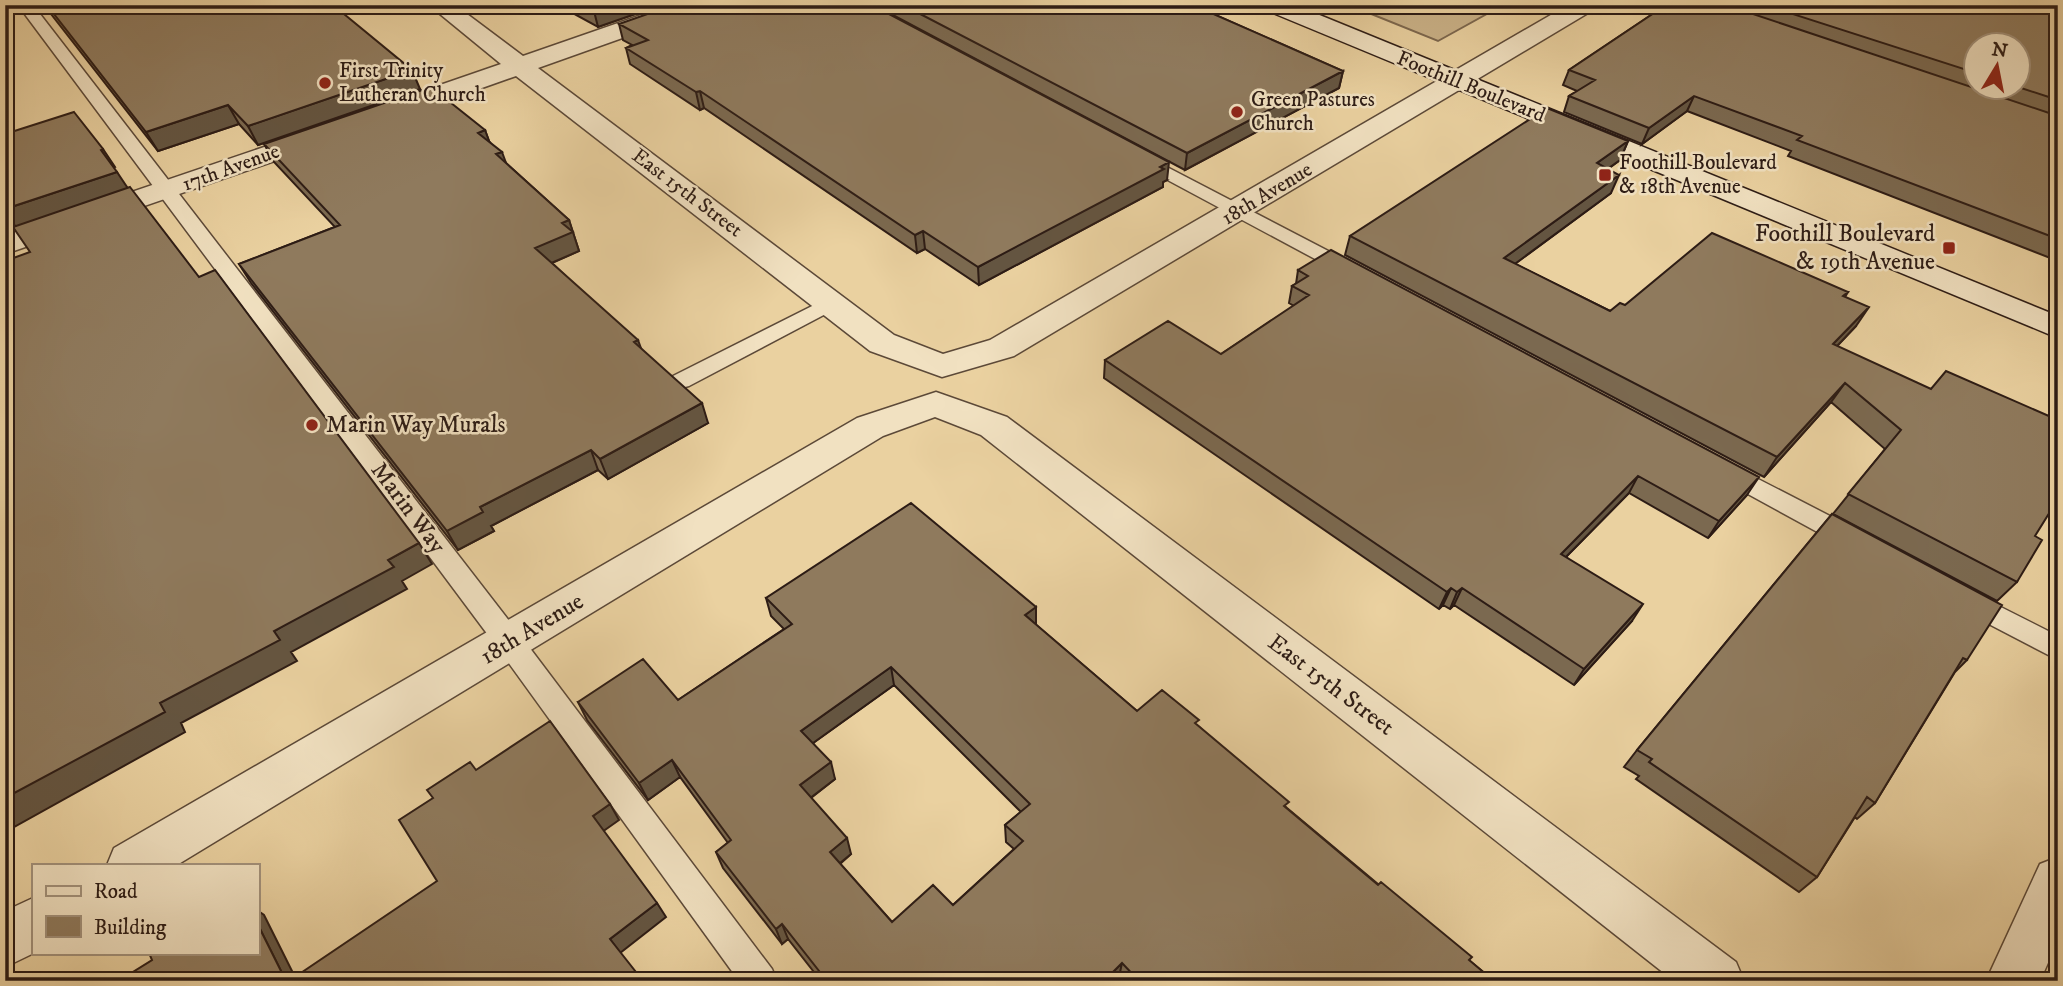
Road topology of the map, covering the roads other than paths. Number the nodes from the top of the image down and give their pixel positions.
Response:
1 (25, 5) edge
2 (440, 5) edge
3 (693, 5) edge
4 (1274, 5) edge
5 (1585, 5) edge
6 (519, 65) junction
7 (1455, 81) junction
8 (1122, 148) edge
9 (168, 190) junction
10 (1240, 210) junction
11 (5, 245) edge
12 (1368, 279) edge
13 (830, 303) junction
14 (2058, 328) edge
15 (681, 381) edge
16 (939, 385) junction
17 (1710, 463) edge
18 (1870, 549) edge
19 (1943, 588) edge
20 (510, 643) junction
21 (2058, 649) edge
22 (134, 864) edge
23 (2058, 881) edge
24 (32, 925) edge
25 (5, 941) edge
26 (760, 981) edge
27 (1717, 981) edge
28 (2013, 981) edge

1 - 9 lane, Marin Way
2 - 6 street, East 15th Street
3 - 6 street, 17th Avenue
4 - 7 street, Foothill Boulevard
5 - 7 street, 18th Avenue
6 - 9 street, 17th Avenue
6 - 13 street, East 15th Street
7 - 10 street, 18th Avenue
7 - 14 street, Foothill Boulevard
8 - 10 lane
9 - 11 street, 17th Avenue
9 - 20 lane, Marin Way
10 - 12 lane
10 - 16 street, 18th Avenue
13 - 15 lane
13 - 16 street, East 15th Street
16 - 20 street, 18th Avenue
16 - 27 street, East 15th Street
17 - 18 lane
19 - 21 lane
20 - 22 street, 18th Avenue
20 - 26 lane, Marin Way
23 - 28 street
24 - 25 street

